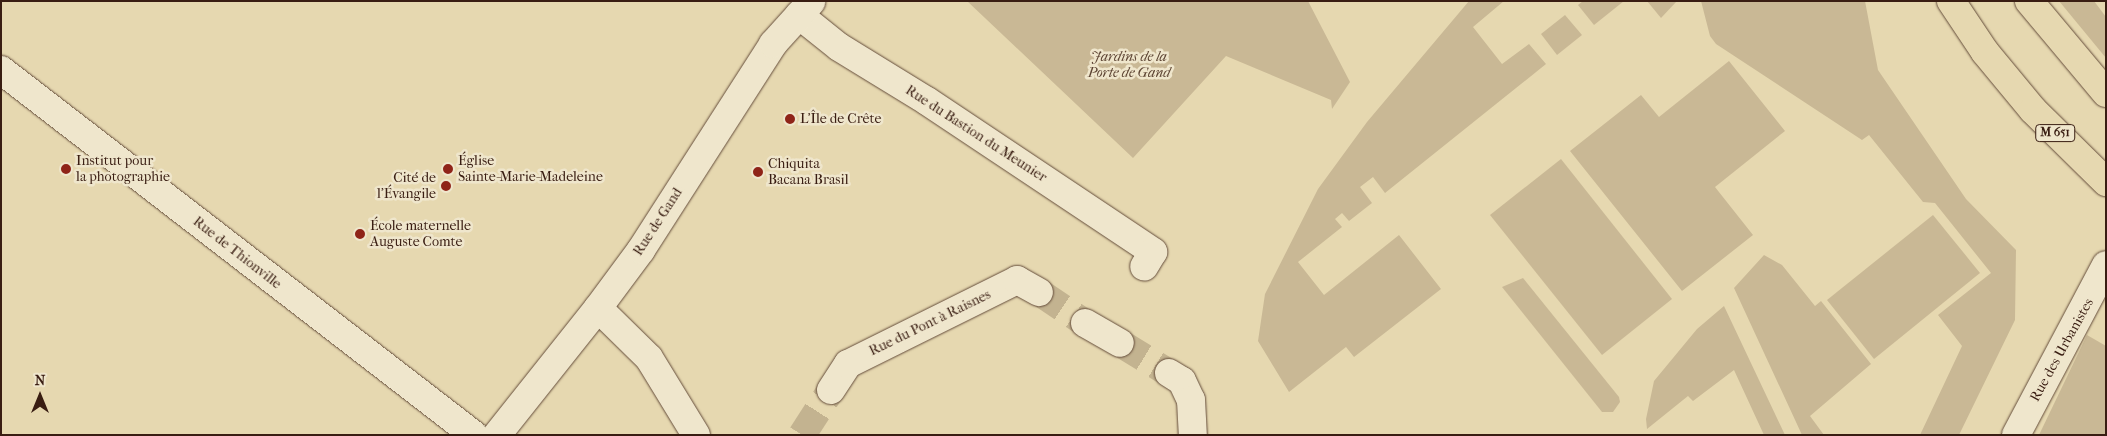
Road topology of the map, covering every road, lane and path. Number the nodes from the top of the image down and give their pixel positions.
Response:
1 (1951, 1) edge
2 (2029, 1) edge
3 (805, 9) edge
4 (1, 70) edge
5 (2106, 93) edge
6 (2106, 182) edge
7 (1149, 259) dead end
8 (2106, 265) edge
9 (1039, 292) tunnel mouth
10 (598, 308) junction
11 (1086, 322) tunnel mouth
12 (1120, 343) tunnel mouth
13 (1169, 373) tunnel mouth
14 (831, 390) tunnel mouth
15 (474, 435) edge
16 (497, 435) edge
17 (696, 435) edge
18 (1193, 435) edge
19 (2016, 435) edge

1 - 6 highway, M 651
2 - 5 highway
3 - 7 street, Rue du Bastion du Meunier
3 - 10 street, Rue de Gand
4 - 15 street, Rue de Thionville
8 - 19 street, Rue des Urbanistes
9 - 14 street, Rue du Pont à Raisnes
10 - 16 street, Rue de Gand
10 - 17 street
11 - 12 street
13 - 18 street

